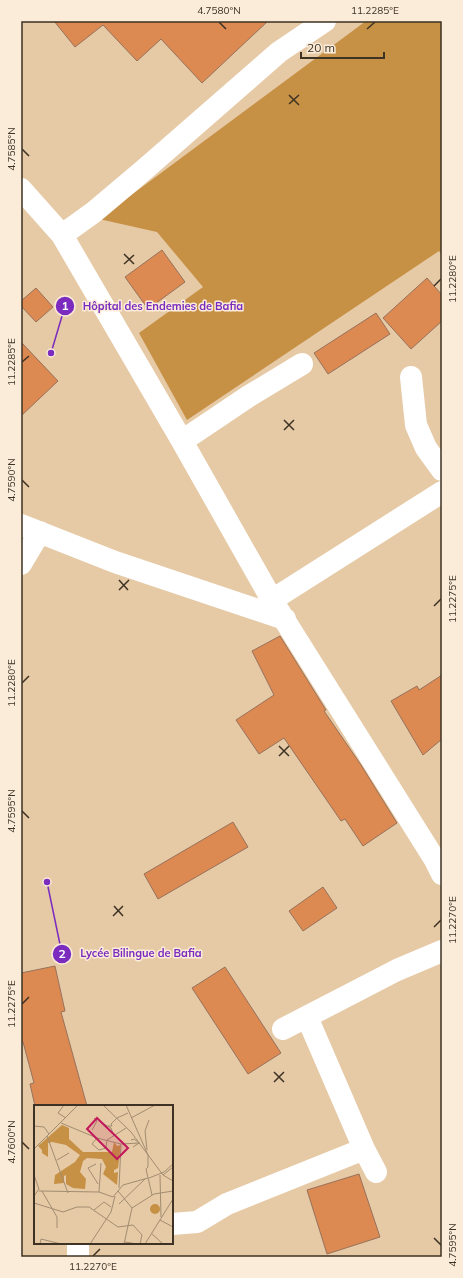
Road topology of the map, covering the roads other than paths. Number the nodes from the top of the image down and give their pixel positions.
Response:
1 (324, 21) edge
2 (21, 189) edge
3 (62, 235) junction
4 (302, 364) dead end
5 (411, 377) dead end
6 (182, 441) junction
7 (442, 470) edge
8 (442, 492) edge
9 (30, 529) edge
10 (21, 564) edge
11 (272, 600) junction
12 (285, 620) junction
13 (440, 865) edge
14 (442, 951) edge
15 (307, 1017) junction
16 (283, 1029) dead end
17 (364, 1149) junction
18 (376, 1172) dead end
19 (173, 1224) edge
20 (78, 1244) edge
21 (78, 1257) edge

1 - 3 street
2 - 3 street
3 - 6 street
4 - 6 street
5 - 7 street
6 - 11 street
8 - 11 street
9 - 10 street
9 - 12 street
11 - 12 street
12 - 13 street
14 - 15 street
15 - 16 street
15 - 17 street
17 - 18 street
17 - 19 street
20 - 21 street

